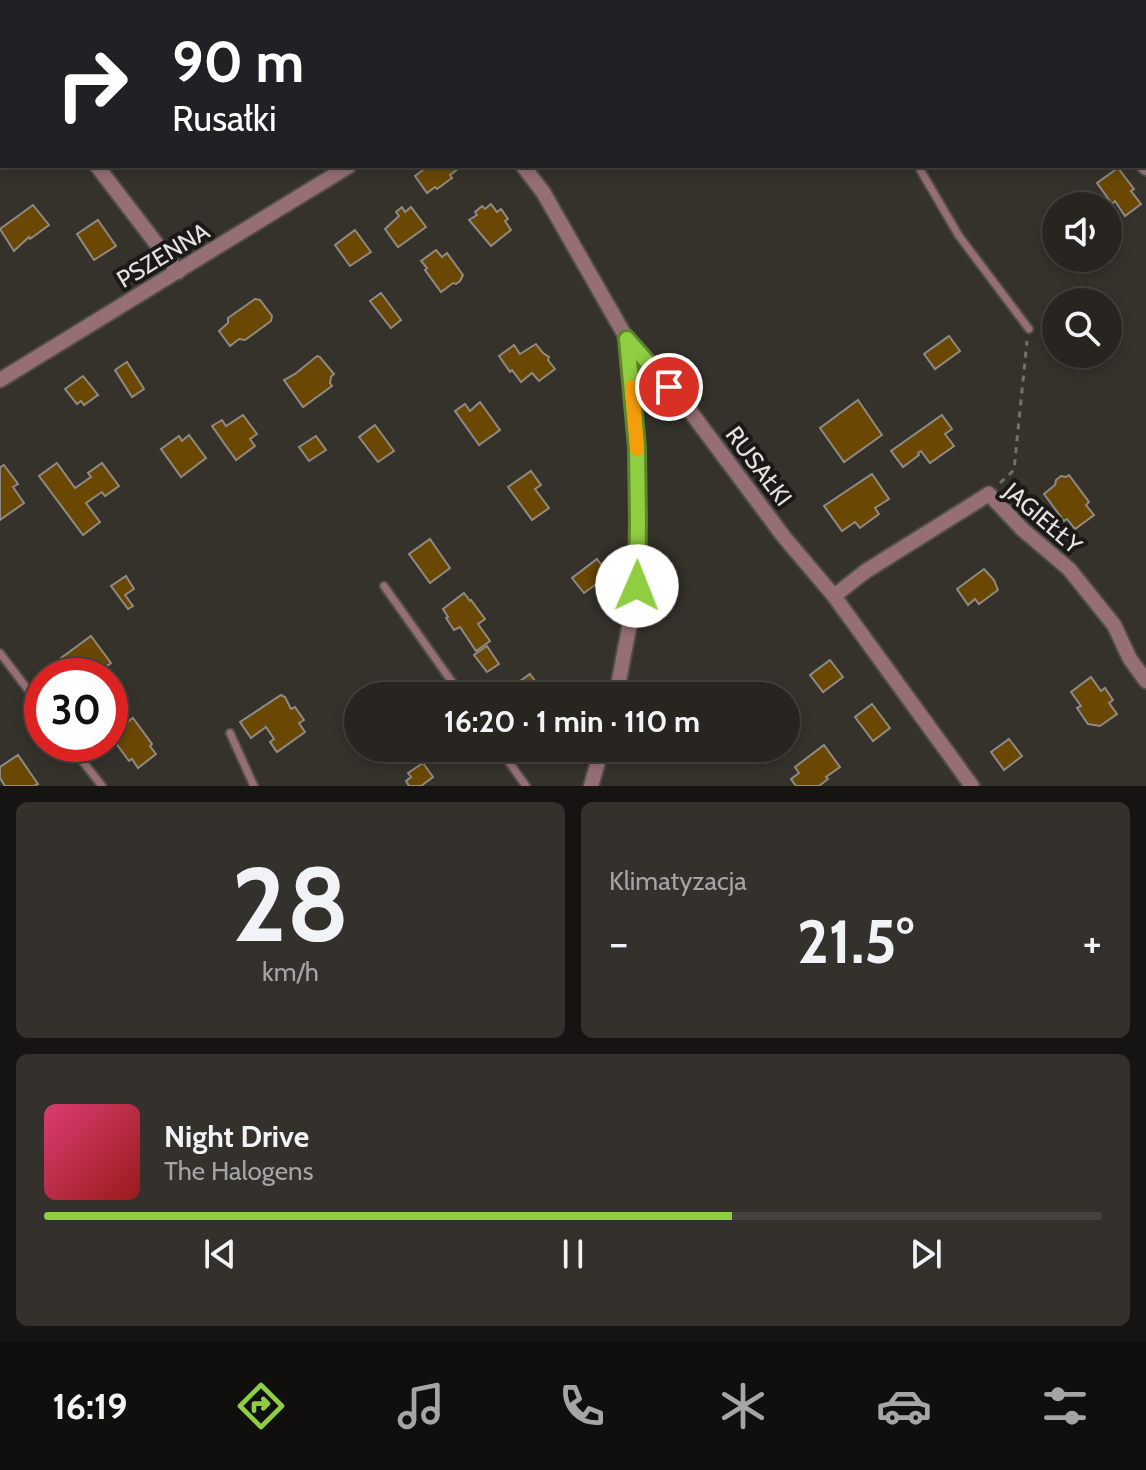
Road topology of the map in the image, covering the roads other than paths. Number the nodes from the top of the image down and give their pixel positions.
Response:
1 (99, 168) edge
2 (346, 168) edge
3 (525, 168) edge
4 (919, 168) edge
5 (178, 272) junction
6 (1029, 329) road end
7 (627, 339) junction
8 (0, 380) edge
9 (384, 586) dead end
10 (834, 596) junction
11 (0, 653) edge
12 (1146, 681) edge
13 (452, 682) edge
14 (619, 682) edge
15 (24, 684) edge
16 (230, 733) dead end
17 (83, 762) edge
18 (509, 762) edge
19 (598, 762) edge
20 (102, 786) edge
21 (254, 786) edge
22 (526, 786) edge
23 (591, 786) edge
24 (972, 786) edge

1 - 5 street
2 - 5 street, PSZENNA
3 - 7 street, RUSAŁKI
4 - 6 lane
5 - 8 street, PSZENNA
7 - 10 street, RUSAŁKI
7 - 14 street
9 - 13 lane
10 - 12 street, JAGIEŁŁY
10 - 24 street, RUSAŁKI
11 - 15 lane
16 - 21 lane
17 - 20 lane
18 - 22 lane
19 - 23 street

